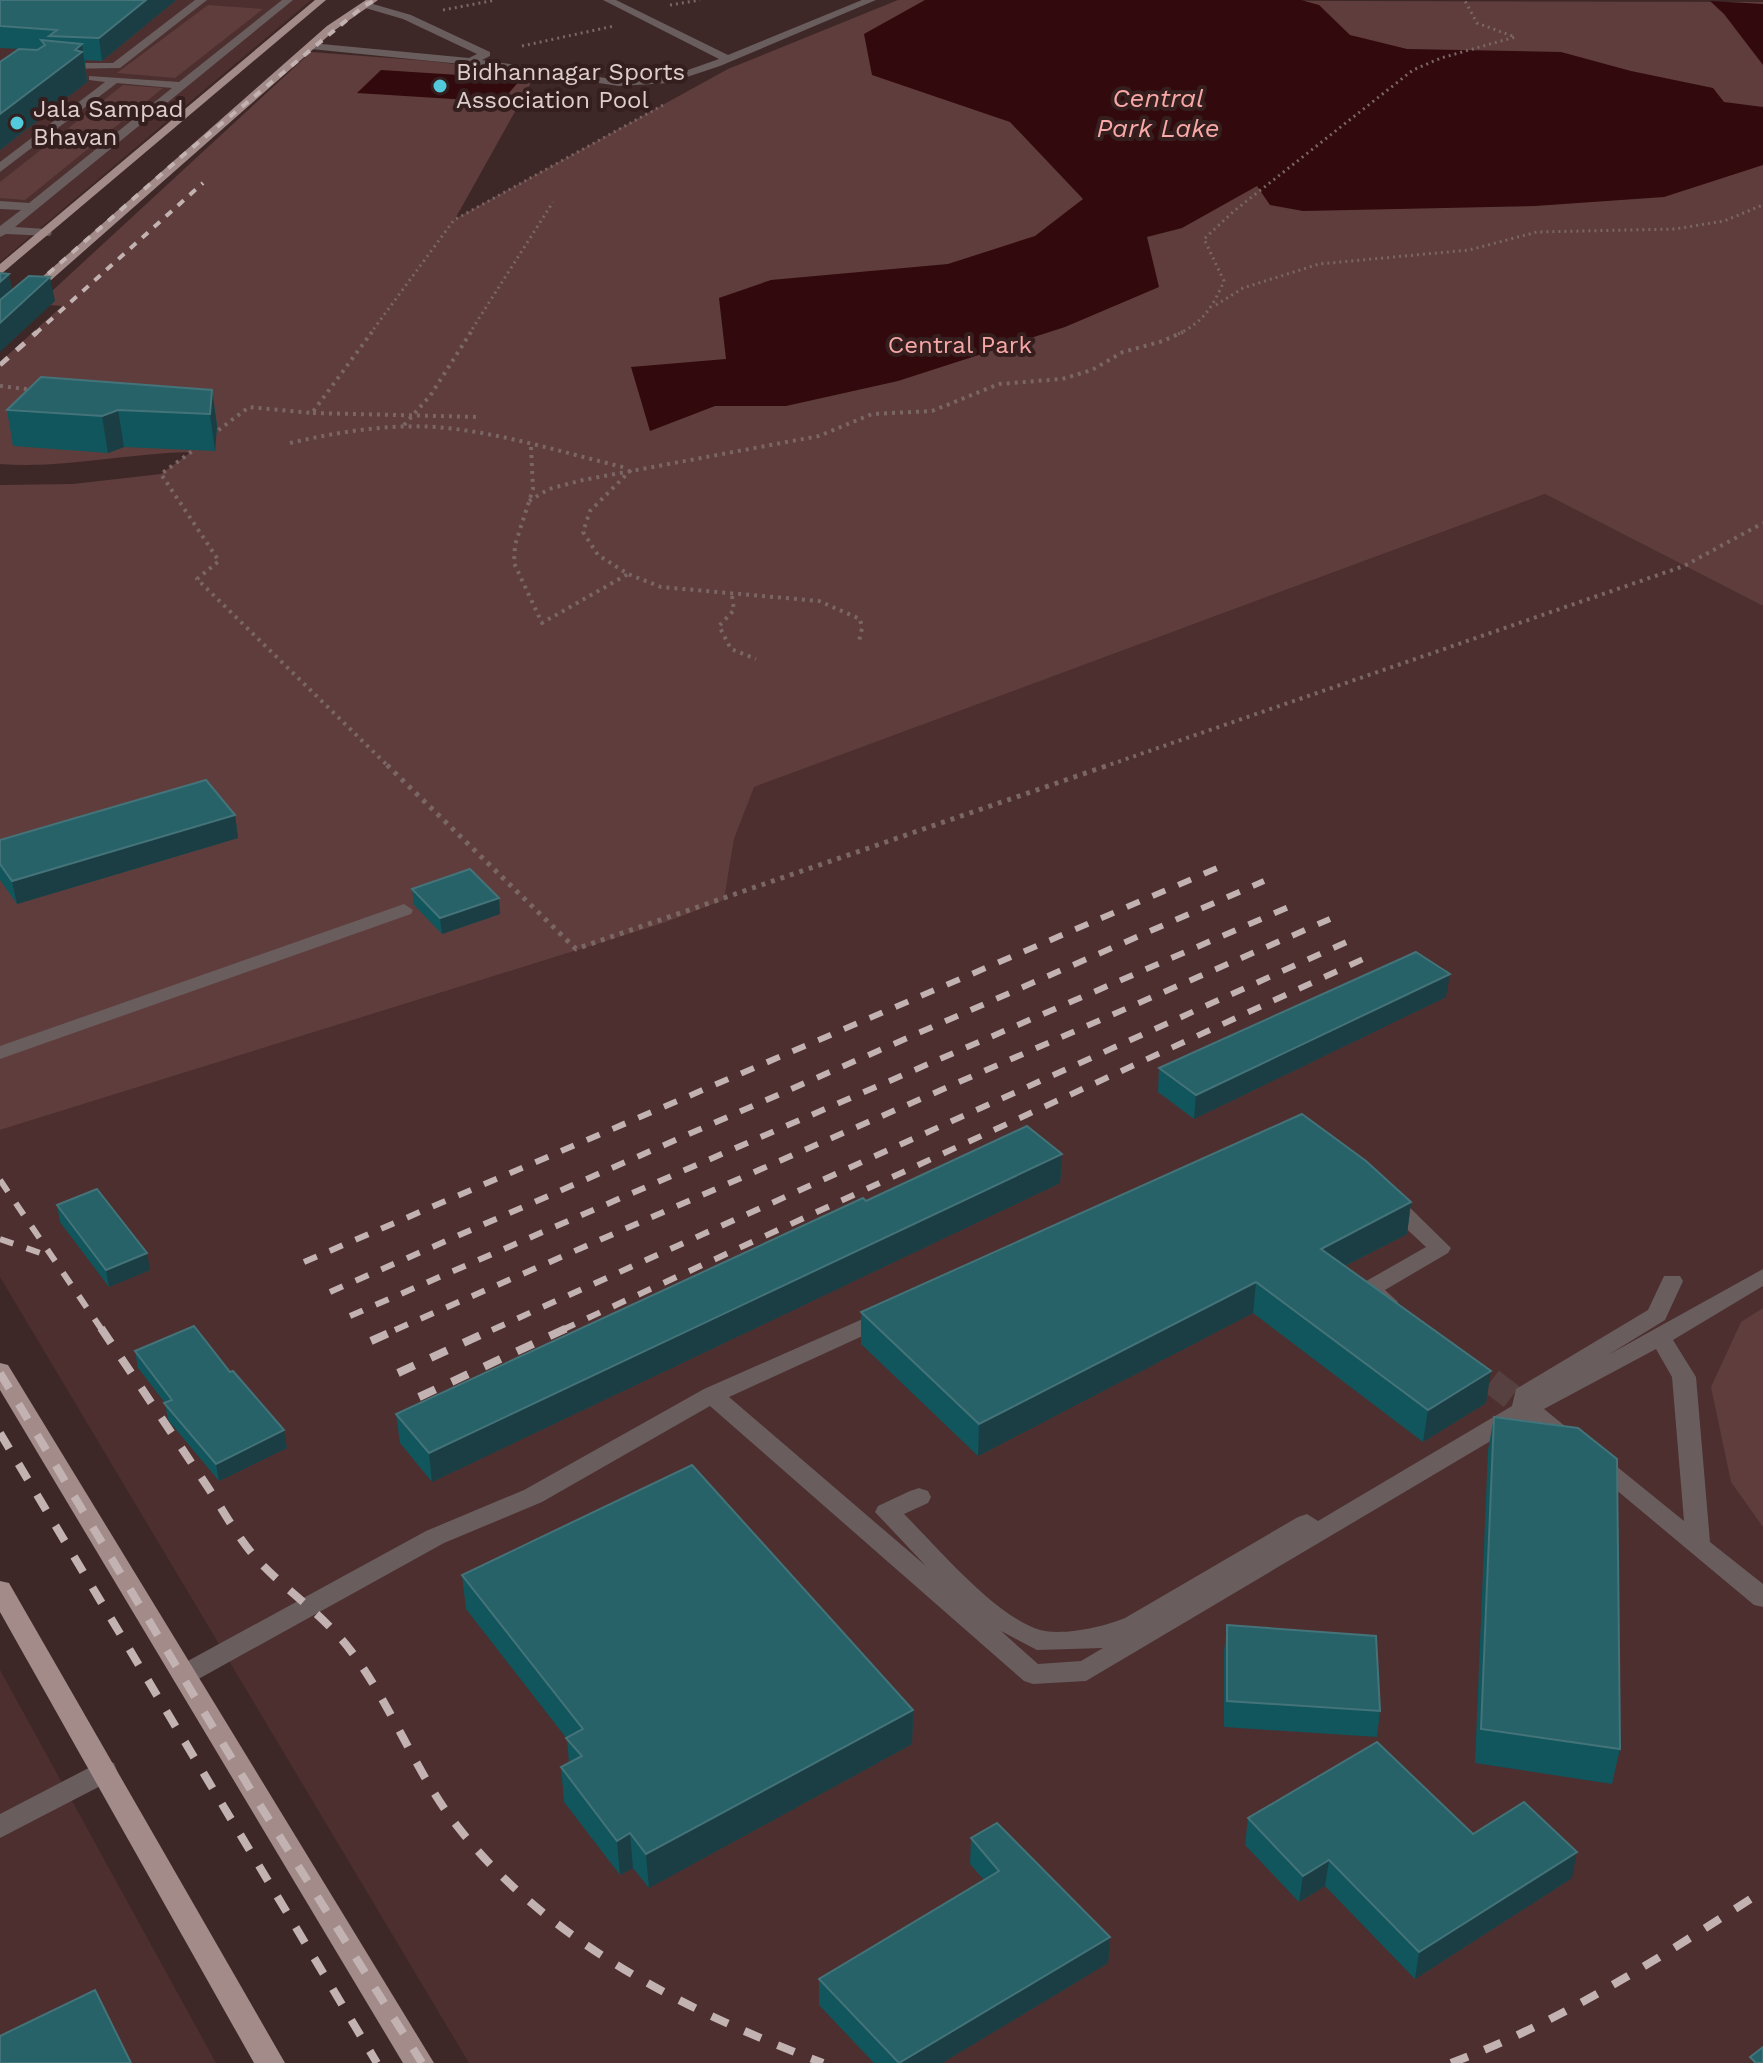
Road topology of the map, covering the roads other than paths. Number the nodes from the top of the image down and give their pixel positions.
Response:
1 (202, 0) edge
2 (288, 0) edge
3 (321, 0) edge
4 (608, 0) edge
5 (871, 0) edge
6 (370, 2) edge
7 (311, 46) junction
8 (728, 59) junction
9 (470, 62) junction
10 (116, 79) junction
11 (184, 86) junction
12 (183, 116) junction
13 (198, 117) dead end
14 (214, 118) dead end
15 (229, 119) junction
16 (0, 168) edge
17 (0, 205) edge
18 (31, 207) junction
19 (1, 231) edge
20 (46, 233) junction
21 (0, 271) edge
22 (0, 321) edge
23 (404, 910) dead end
24 (0, 1053) edge
25 (1373, 1185) edge
26 (1763, 1276) edge
27 (1672, 1281) dead end
28 (901, 1310) edge
29 (1406, 1316) edge
30 (1660, 1337) junction
31 (0, 1371) edge
32 (712, 1395) junction
33 (1526, 1407) junction
34 (919, 1497) dead end
35 (1698, 1545) junction
36 (0, 1590) edge
37 (1763, 1598) edge
38 (184, 1675) junction
39 (104, 1771) junction
40 (0, 1827) edge
41 (270, 2063) edge
42 (419, 2063) edge

1 - 10 street
2 - 11 street
3 - 12 main road
4 - 8 street
5 - 8 street
6 - 7 main road
6 - 9 street
7 - 9 street
7 - 15 main road
8 - 9 street
10 - 11 street
10 - 16 street
11 - 18 street
12 - 13 main road
12 - 20 main road
14 - 15 main road
15 - 22 main road
17 - 18 street
18 - 19 street
19 - 20 street
20 - 21 main road
23 - 24 street
25 - 29 street
26 - 30 street
27 - 34 street
28 - 32 street
30 - 33 street
30 - 35 street
31 - 38 main road
32 - 33 street
32 - 38 street
33 - 35 street
35 - 37 street
36 - 39 main road
38 - 42 main road
39 - 40 street
39 - 41 main road

